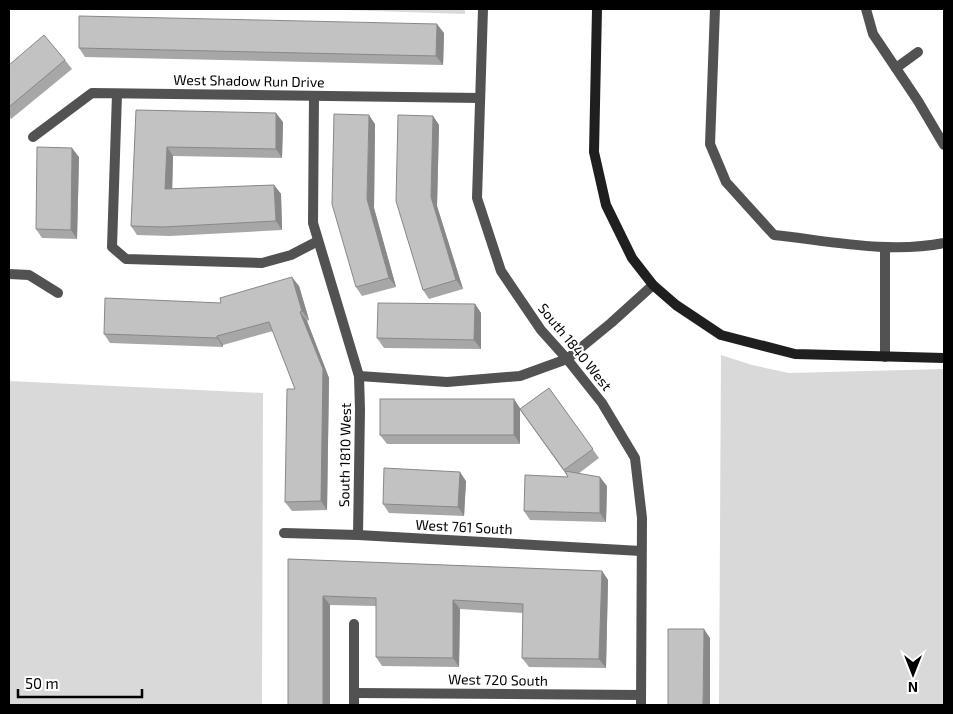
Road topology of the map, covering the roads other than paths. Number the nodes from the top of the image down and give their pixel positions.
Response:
1 (483, 9) edge
2 (597, 9) edge
3 (715, 9) edge
4 (866, 9) edge
5 (918, 52) dead end
6 (896, 68) junction
7 (116, 94) junction
8 (314, 96) junction
9 (480, 98) junction
10 (33, 137) dead end
11 (944, 145) edge
12 (318, 241) junction
13 (944, 243) edge
14 (885, 247) junction
15 (9, 274) edge
16 (653, 284) junction
17 (58, 293) dead end
18 (886, 357) junction
19 (944, 358) edge
20 (567, 359) junction
21 (359, 376) junction
22 (284, 533) dead end
23 (358, 535) junction
24 (642, 551) junction
25 (354, 624) dead end
26 (354, 692) junction
27 (641, 700) edge
28 (354, 705) edge

1 - 9 street, South 1840 West
2 - 16 street
3 - 14 street
4 - 6 street
5 - 6 street
6 - 11 street
7 - 8 street, West Shadow Run Drive
7 - 10 street, West Shadow Run Drive
7 - 12 street
8 - 9 street, West Shadow Run Drive
8 - 12 street, South 1810 West
9 - 20 street, South 1840 West
12 - 21 street, South 1810 West
13 - 14 street
14 - 18 street
15 - 17 street
16 - 18 street
16 - 20 street
18 - 19 street
20 - 21 street
20 - 24 street, South 1840 West
21 - 23 street, South 1810 West
22 - 23 street, West 761 South
23 - 24 street, West 761 South
24 - 27 street, South 1840 West
25 - 26 street
26 - 27 street, West 720 South
26 - 28 street

